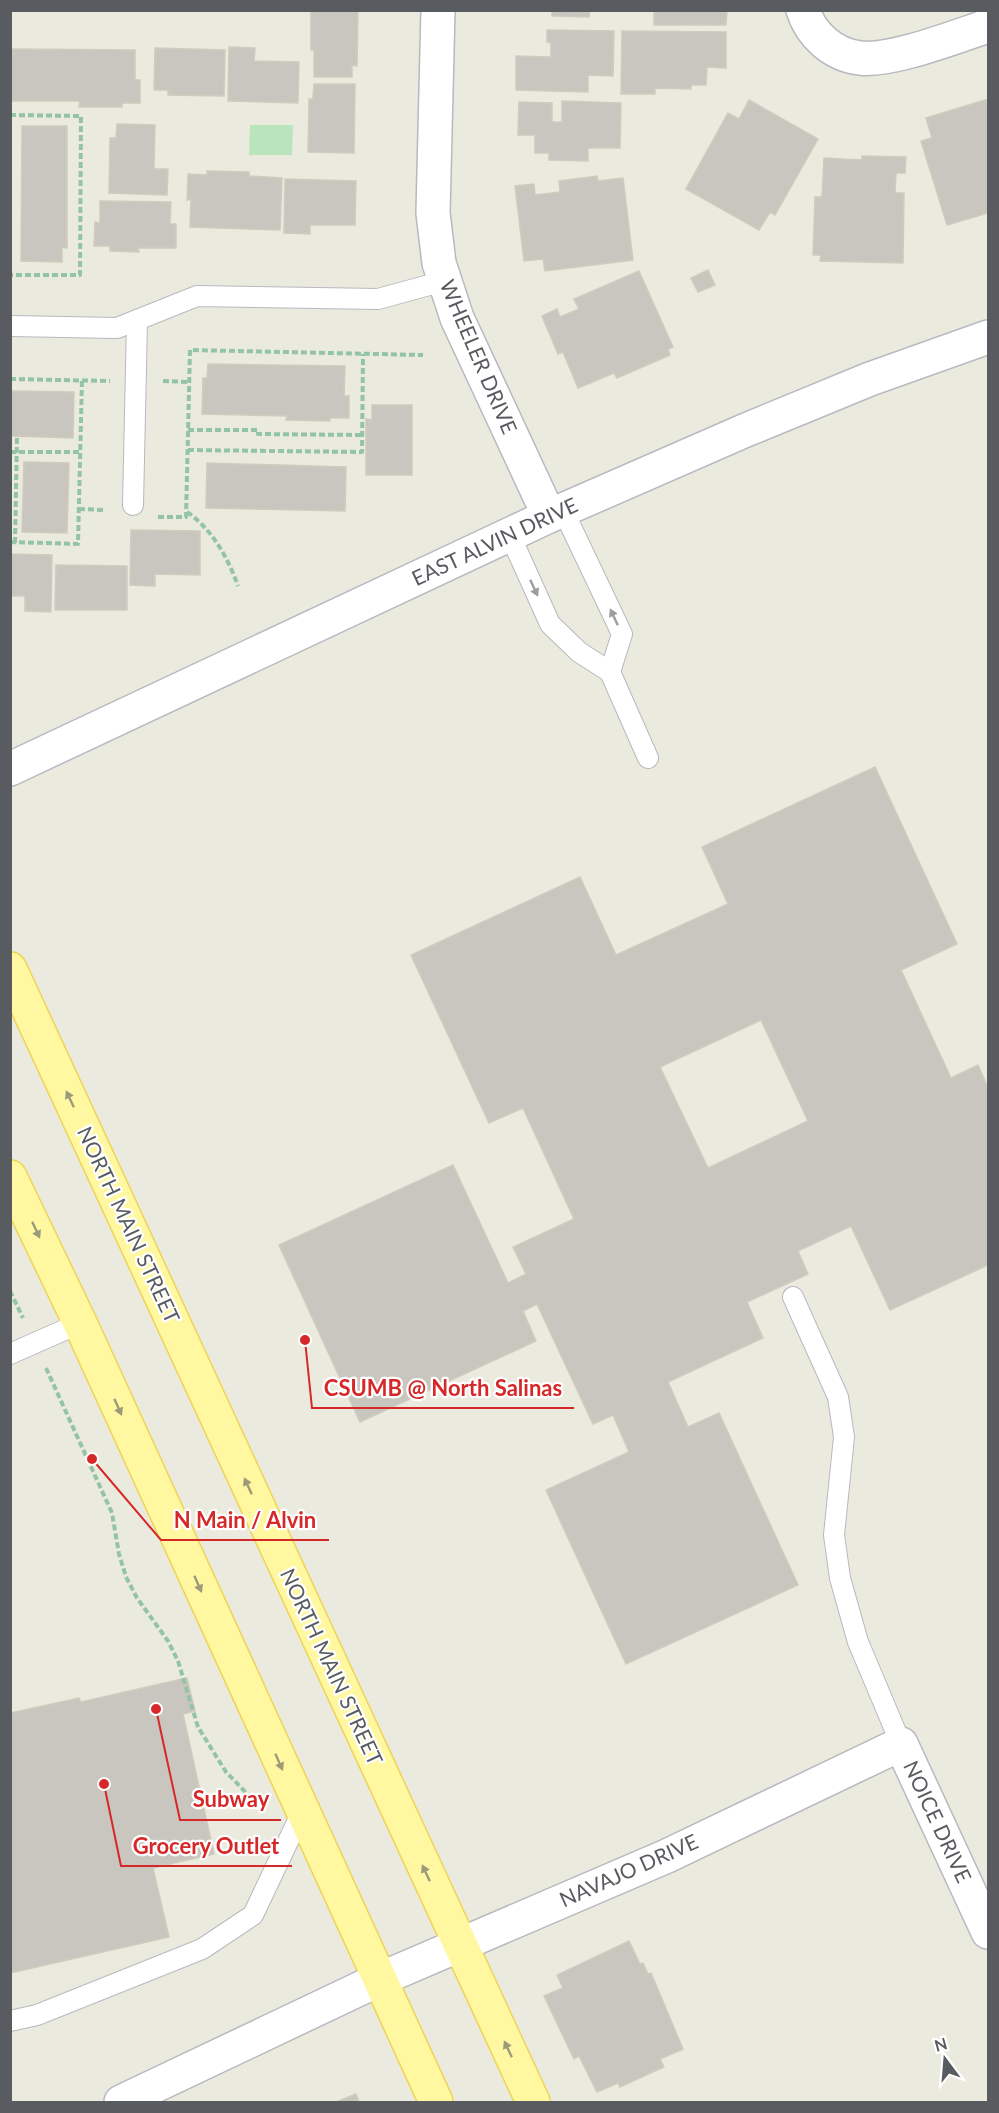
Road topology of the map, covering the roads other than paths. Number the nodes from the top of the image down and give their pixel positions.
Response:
1 (438, 10) edge
2 (802, 10) edge
3 (988, 26) edge
4 (444, 281) junction
5 (137, 321) junction
6 (10, 326) edge
7 (988, 337) edge
8 (124, 508) road end
9 (556, 513) junction
10 (510, 535) junction
11 (609, 672) junction
12 (648, 758) dead end
13 (10, 770) edge
14 (10, 969) edge
15 (10, 1177) edge
16 (793, 1297) dead end
17 (80, 1323) junction
18 (10, 1354) edge
19 (901, 1744) junction
20 (302, 1812) junction
21 (988, 1932) edge
22 (460, 1945) junction
23 (378, 1980) junction
24 (10, 2021) edge
25 (121, 2103) edge
26 (436, 2103) edge
27 (533, 2103) edge

1 - 4 street, WHEELER DRIVE
2 - 3 street
4 - 5 lane
4 - 9 street, WHEELER DRIVE
5 - 6 lane
5 - 8 lane
7 - 9 street, EAST ALVIN DRIVE
9 - 10 street, EAST ALVIN DRIVE
11 -> 9 lane
10 -> 11 lane
10 - 13 street, EAST ALVIN DRIVE
11 - 12 lane
22 -> 14 main road, NORTH MAIN STREET
15 -> 17 main road
16 - 19 lane
17 - 18 lane
17 -> 20 main road
19 - 21 street, NOICE DRIVE
19 - 22 street, NAVAJO DRIVE
20 - 23 main road
20 - 24 lane
22 - 23 street, NAVAJO DRIVE
27 -> 22 main road, NORTH MAIN STREET
23 - 25 street, NAVAJO DRIVE
23 - 26 main road

